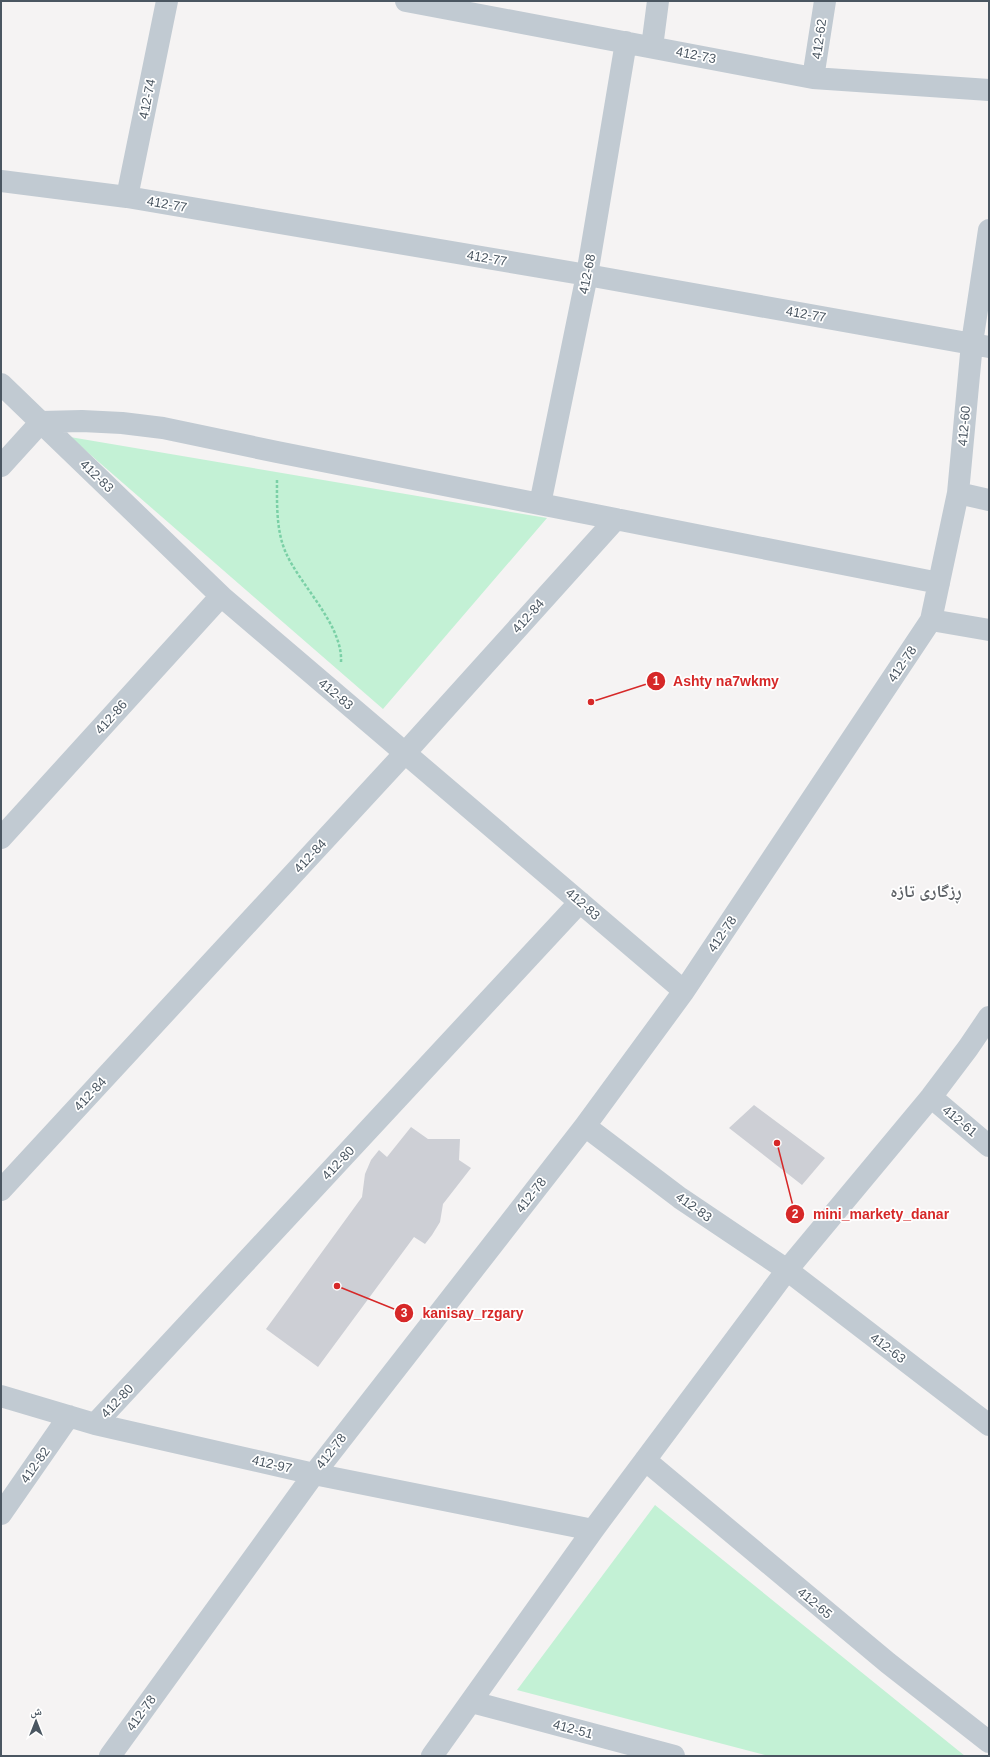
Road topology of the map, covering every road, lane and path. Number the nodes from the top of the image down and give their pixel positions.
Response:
1 (167, 1) edge
2 (406, 1) edge
3 (658, 1) edge
4 (825, 1) edge
5 (488, 8) edge
6 (626, 42) junction
7 (652, 47) junction
8 (813, 78) junction
9 (989, 90) edge
10 (1, 181) edge
11 (127, 197) junction
12 (989, 230) edge
13 (587, 275) junction
14 (980, 345) edge
15 (1, 384) edge
16 (41, 422) junction
17 (276, 452) junction
18 (1, 466) edge
19 (958, 493) junction
20 (989, 500) edge
21 (540, 504) junction
22 (616, 519) junction
23 (939, 583) junction
24 (221, 596) junction
25 (931, 620) junction
26 (989, 630) edge
27 (326, 685) junction
28 (405, 753) junction
29 (1, 838) edge
30 (580, 902) junction
31 (684, 991) junction
32 (989, 1017) edge
33 (931, 1097) junction
34 (585, 1126) junction
35 (989, 1146) edge
36 (1, 1190) edge
37 (787, 1270) junction
38 (1, 1396) edge
39 (69, 1416) junction
40 (95, 1424) junction
41 (989, 1425) edge
42 (645, 1460) junction
43 (314, 1474) junction
44 (1, 1514) edge
45 (593, 1530) junction
46 (472, 1702) junction
47 (989, 1742) edge
48 (110, 1756) edge
49 (432, 1756) edge
50 (674, 1756) edge

1 - 11 street, 412-74
2 - 5 street, 412-73
3 - 7 street
4 - 8 street, 412-62
5 - 6 street, 412-73
6 - 7 street, 412-73
6 - 13 street, 412-68
7 - 8 street, 412-73
8 - 9 street, 412-73
10 - 11 street, 412-77
11 - 13 street, 412-77
12 - 14 street, 412-60
13 - 14 street, 412-77
13 - 21 street, 412-68
14 - 19 street, 412-60
15 - 16 street, 412-83
16 - 17 street
16 - 18 street
16 - 24 street, 412-83
17 - 21 street
17 - 27 path
19 - 20 street
19 - 23 street, 412-60
21 - 22 street
22 - 23 street
22 - 28 street, 412-84
23 - 25 street, 412-60
24 - 27 street, 412-83
24 - 29 street, 412-86
25 - 26 street
25 - 31 street, 412-78
27 - 28 street, 412-83
28 - 30 street, 412-83
28 - 36 street, 412-84
30 - 31 street, 412-83
30 - 40 street, 412-80
31 - 34 street, 412-78
32 - 33 street
33 - 35 street, 412-61
33 - 37 street
34 - 37 street, 412-83
34 - 43 street, 412-78
37 - 41 street, 412-63
37 - 42 street
38 - 39 street, 412-97
39 - 40 street, 412-97
39 - 44 street, 412-82
40 - 43 street, 412-97
42 - 45 street
42 - 47 street, 412-65
43 - 45 street, 412-97
43 - 48 street, 412-78
45 - 46 street
46 - 49 street
46 - 50 street, 412-51

